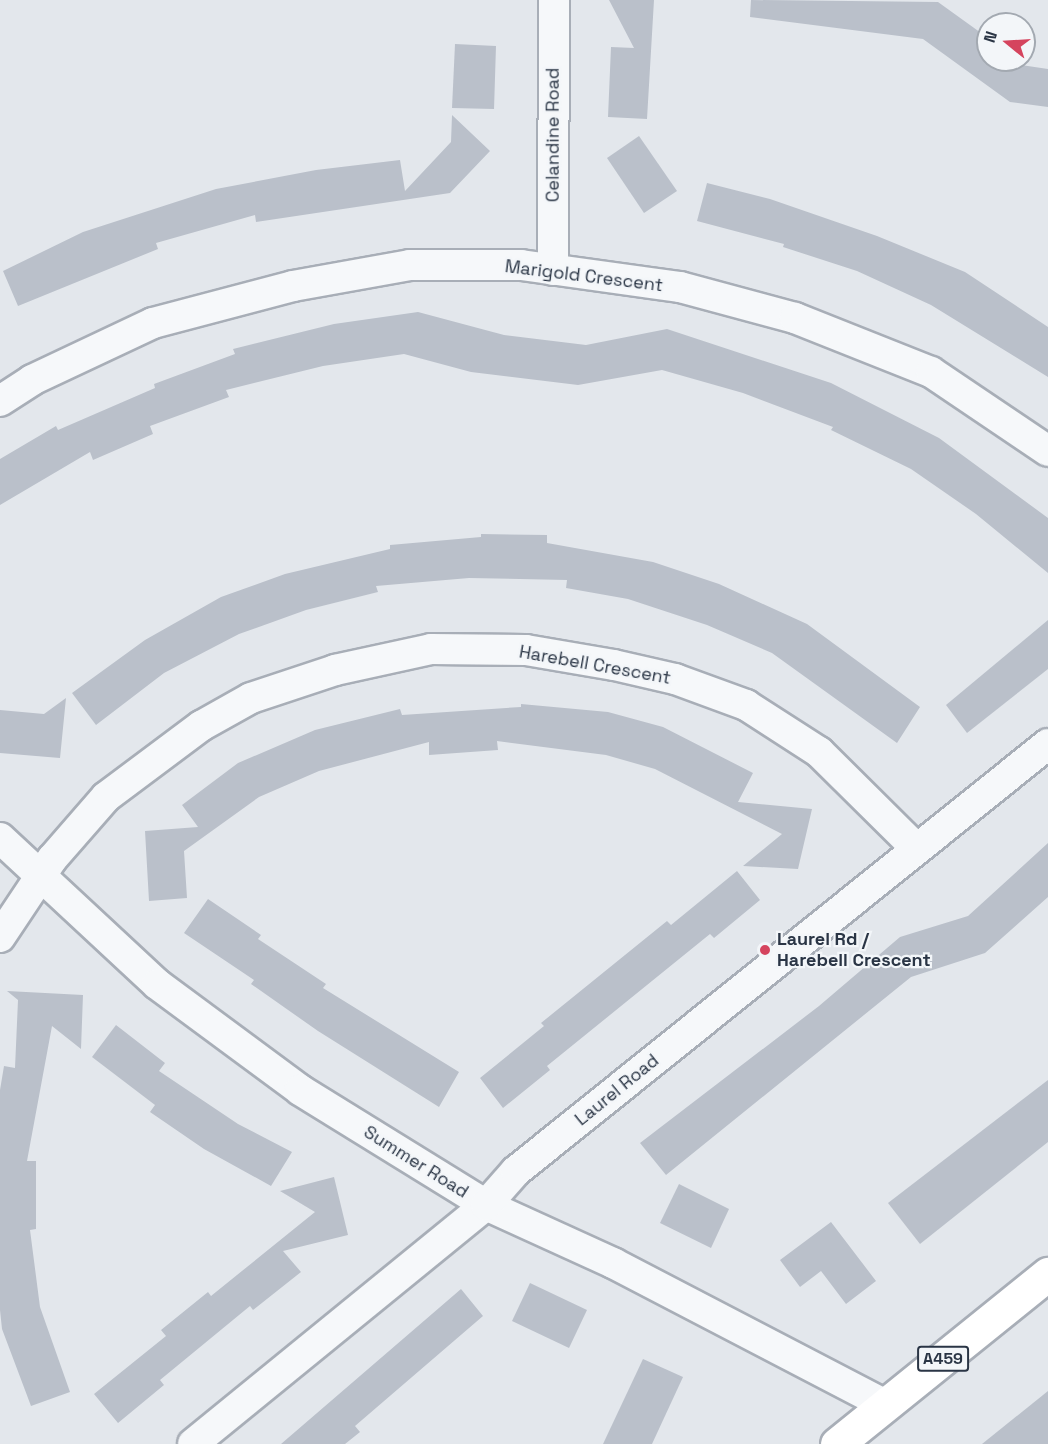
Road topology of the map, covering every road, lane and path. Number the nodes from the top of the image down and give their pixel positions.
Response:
1 (554, 0) edge
2 (553, 270) junction
3 (0, 401) edge
4 (1048, 452) edge
5 (1048, 744) edge
6 (0, 837) edge
7 (917, 849) junction
8 (39, 878) junction
9 (0, 937) edge
10 (486, 1204) junction
11 (1048, 1274) edge
12 (886, 1405) junction
13 (193, 1444) edge
14 (837, 1444) edge

1 - 2 street, Celandine Road
2 - 3 street, Marigold Crescent
2 - 4 street, Marigold Crescent
5 - 7 street, Laurel Road
6 - 8 street, Summer Road
7 - 8 street, Harebell Crescent
7 - 10 street, Laurel Road
8 - 9 street, Harebell Crescent
8 - 10 street, Summer Road
10 - 12 street, Summer Road
10 - 13 street, Laurel Road
11 - 12 main road, A459
12 - 14 main road, A459

